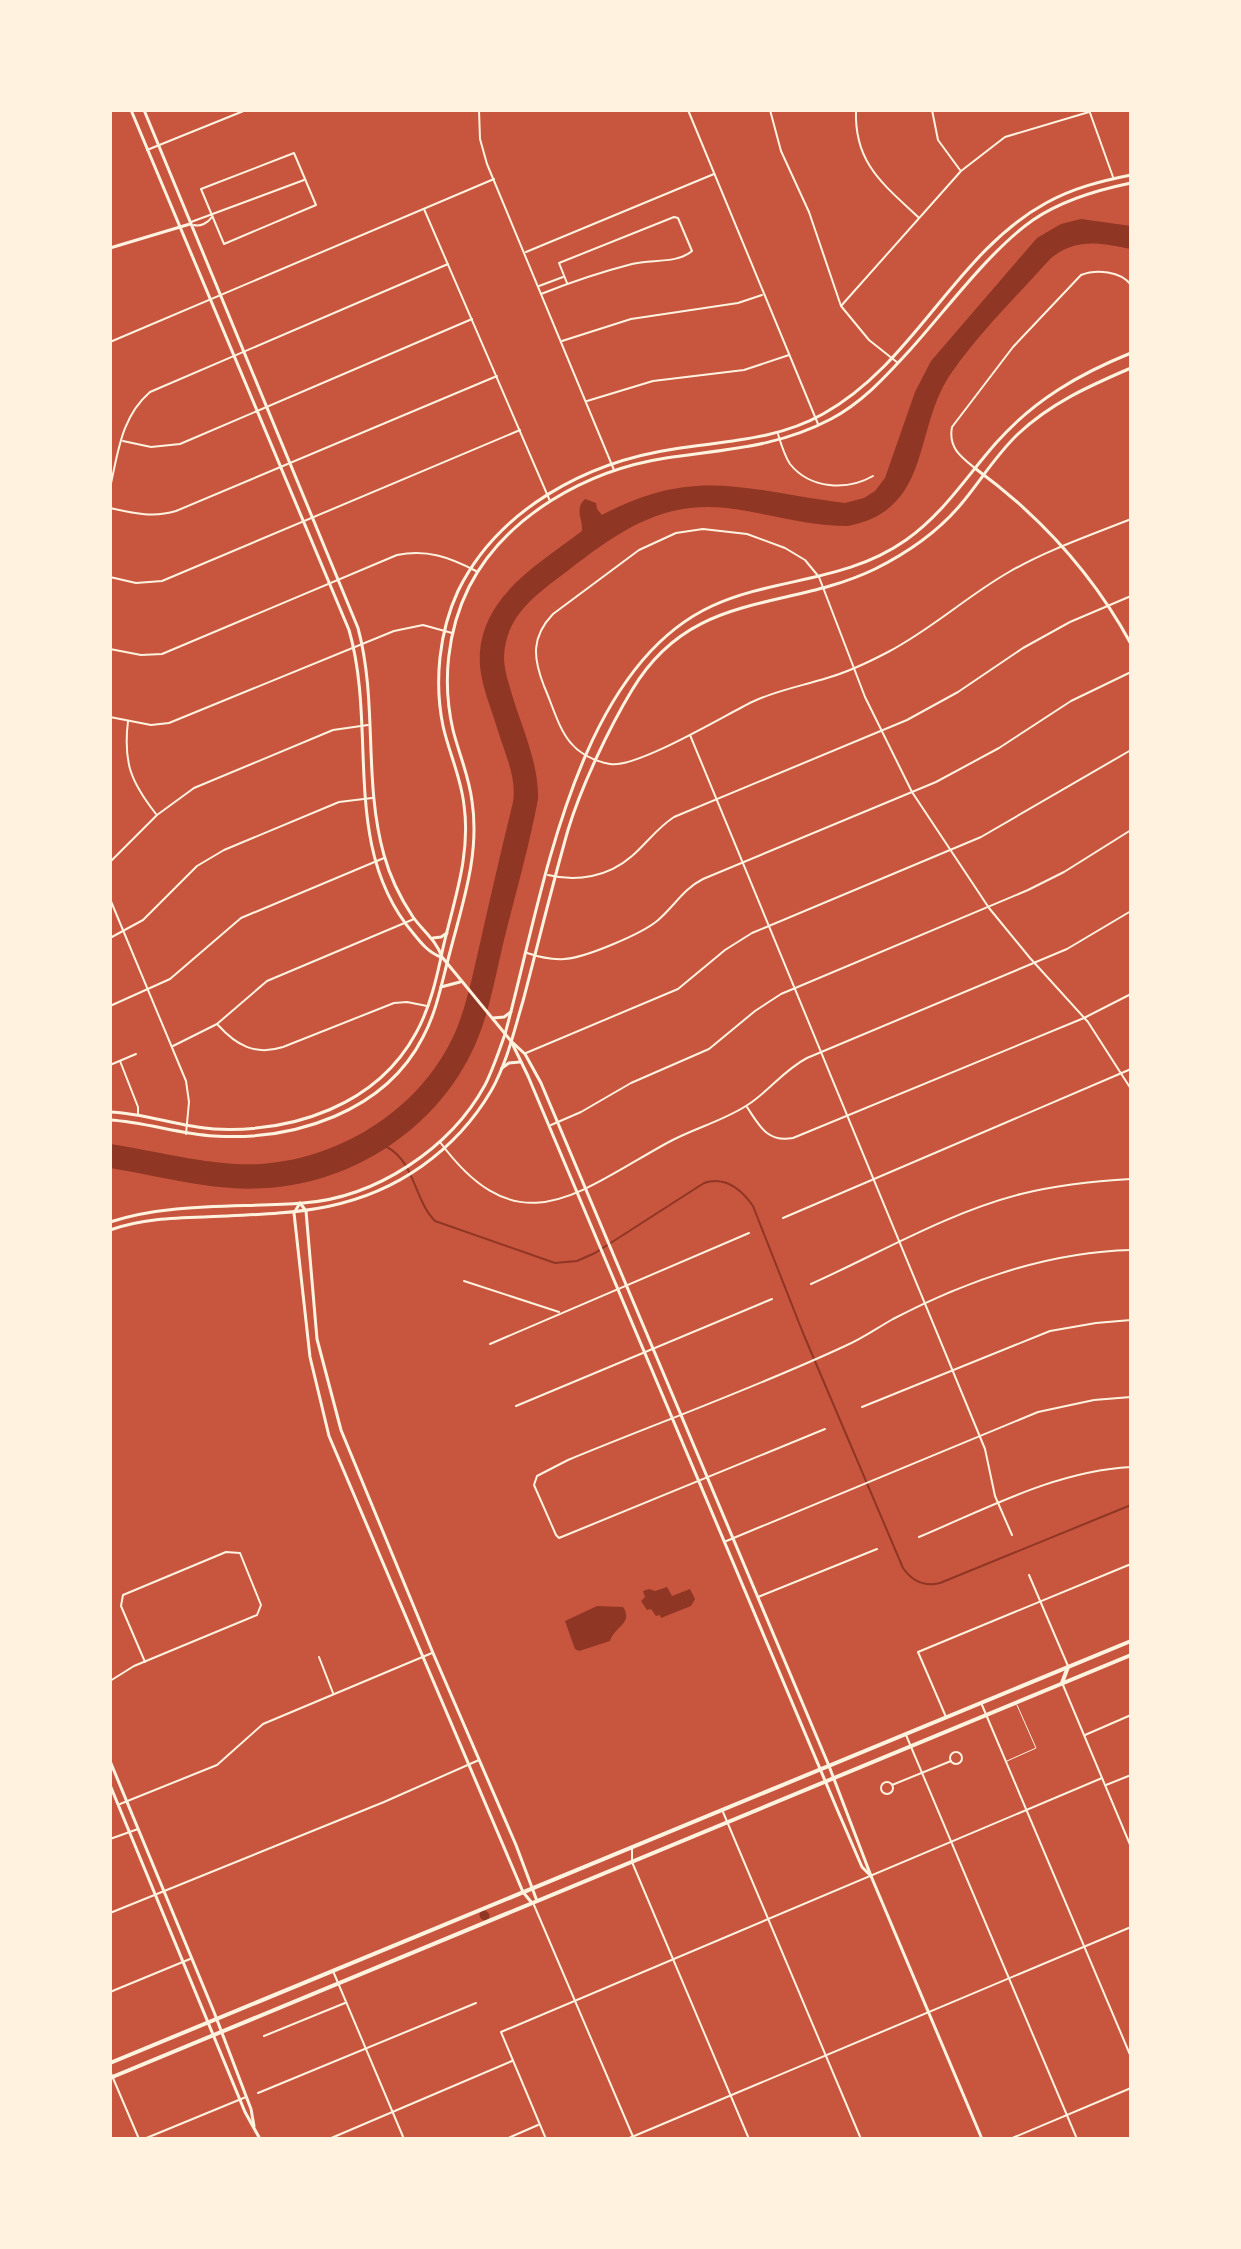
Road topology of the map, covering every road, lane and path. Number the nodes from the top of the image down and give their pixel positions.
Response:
1 (131, 110) edge
2 (144, 110) edge
3 (246, 110) edge
4 (479, 110) edge
5 (688, 110) edge
6 (770, 110) edge
7 (856, 110) edge
8 (932, 110) edge
9 (1089, 111) edge
10 (159, 146) junction
11 (147, 150) junction
12 (961, 171) junction
13 (714, 174) junction
14 (1131, 175) edge
15 (305, 179) junction
16 (494, 179) junction
17 (1114, 179) junction
18 (1131, 183) edge
19 (424, 209) junction
20 (213, 216) junction
21 (918, 218) junction
22 (190, 224) junction
23 (180, 226) junction
24 (110, 248) edge
25 (524, 253) junction
26 (448, 264) junction
27 (564, 277) junction
28 (567, 283) junction
29 (1131, 285) edge
30 (538, 286) junction
31 (541, 294) junction
32 (764, 294) junction
33 (219, 295) junction
34 (211, 299) junction
35 (841, 306) junction
36 (472, 319) junction
37 (561, 341) junction
38 (110, 342) edge
39 (244, 352) junction
40 (1131, 353) edge
41 (789, 355) junction
42 (235, 356) junction
43 (891, 358) junction
44 (898, 363) junction
45 (1131, 368) edge
46 (497, 376) junction
47 (586, 401) junction
48 (267, 406) junction
49 (1034, 406) junction
50 (258, 410) junction
51 (1045, 411) junction
52 (815, 418) junction
53 (818, 425) junction
54 (520, 430) junction
55 (778, 433) junction
56 (780, 440) junction
57 (121, 441) junction
58 (290, 463) junction
59 (612, 464) junction
60 (281, 467) junction
61 (976, 469) junction
62 (615, 471) junction
63 (983, 475) junction
64 (873, 476) dead end
65 (110, 488) edge
66 (547, 495) junction
67 (550, 502) junction
68 (110, 508) edge
69 (312, 519) junction
70 (1131, 519) edge
71 (304, 522) junction
72 (898, 545) junction
73 (1063, 547) junction
74 (903, 553) junction
75 (471, 568) junction
76 (478, 572) junction
77 (110, 577) edge
78 (819, 577) junction
79 (338, 580) junction
80 (329, 583) junction
81 (822, 587) junction
82 (1131, 596) edge
83 (1108, 605) junction
84 (445, 630) junction
85 (672, 631) junction
86 (453, 633) junction
87 (678, 638) junction
88 (362, 644) junction
89 (1131, 644) edge
90 (354, 648) junction
91 (110, 649) edge
92 (853, 668) junction
93 (1131, 672) edge
94 (110, 717) edge
95 (128, 721) junction
96 (361, 725) junction
97 (370, 725) junction
98 (880, 732) junction
99 (690, 735) junction
100 (1131, 750) edge
101 (587, 755) junction
102 (597, 760) junction
103 (912, 792) junction
104 (364, 798) junction
105 (374, 798) junction
106 (716, 798) junction
107 (157, 815) junction
108 (1131, 830) edge
109 (949, 850) junction
110 (385, 858) junction
111 (376, 861) junction
112 (110, 862) edge
113 (742, 862) junction
114 (546, 875) junction
115 (556, 877) junction
116 (110, 899) edge
117 (989, 908) junction
118 (1131, 911) edge
119 (415, 919) junction
120 (405, 923) junction
121 (769, 926) junction
122 (124, 932) junction
123 (447, 933) junction
124 (110, 938) edge
125 (431, 938) junction
126 (527, 953) junction
127 (535, 956) junction
128 (442, 957) junction
129 (1034, 963) junction
130 (447, 964) junction
131 (462, 982) junction
132 (441, 987) junction
133 (795, 988) junction
134 (149, 990) junction
135 (1131, 994) edge
136 (110, 1006) edge
137 (427, 1006) junction
138 (511, 1012) junction
139 (491, 1018) junction
140 (1084, 1018) junction
141 (217, 1024) junction
142 (505, 1034) junction
143 (511, 1041) junction
144 (173, 1046) junction
145 (821, 1052) junction
146 (136, 1054) dead end
147 (525, 1054) junction
148 (120, 1061) junction
149 (521, 1063) junction
150 (110, 1065) edge
151 (502, 1068) junction
152 (1131, 1069) edge
153 (1122, 1075) junction
154 (1131, 1089) edge
155 (746, 1106) junction
156 (110, 1112) edge
157 (138, 1115) junction
158 (847, 1115) junction
159 (110, 1120) edge
160 (557, 1122) junction
161 (550, 1125) junction
162 (187, 1126) junction
163 (186, 1134) junction
164 (440, 1141) junction
165 (445, 1148) junction
166 (873, 1178) junction
167 (1131, 1179) edge
168 (586, 1190) junction
169 (578, 1193) junction
170 (300, 1203) junction
171 (187, 1209) junction
172 (306, 1211) junction
173 (294, 1213) junction
174 (188, 1218) junction
175 (783, 1218) dead end
176 (110, 1222) edge
177 (110, 1230) edge
178 (749, 1233) dead end
179 (899, 1242) junction
180 (1131, 1250) edge
181 (464, 1281) dead end
182 (312, 1282) junction
183 (302, 1283) junction
184 (626, 1284) junction
185 (811, 1284) dead end
186 (618, 1288) junction
187 (772, 1299) dead end
188 (925, 1305) junction
189 (560, 1312) junction
190 (1131, 1320) edge
191 (490, 1344) dead end
192 (652, 1349) junction
193 (645, 1351) junction
194 (323, 1356) junction
195 (310, 1357) junction
196 (952, 1370) junction
197 (1131, 1397) edge
198 (516, 1406) dead end
199 (862, 1407) dead end
200 (680, 1414) junction
201 (673, 1417) junction
202 (825, 1429) dead end
203 (979, 1436) junction
204 (1131, 1467) edge
205 (707, 1478) junction
206 (699, 1481) junction
207 (999, 1504) junction
208 (1012, 1535) dead end
209 (919, 1537) dead end
210 (733, 1538) junction
211 (724, 1542) junction
212 (389, 1545) junction
213 (877, 1549) dead end
214 (378, 1550) junction
215 (1131, 1564) edge
216 (1029, 1575) dead end
217 (757, 1597) junction
218 (1040, 1602) junction
219 (1130, 1644) edge
220 (433, 1653) junction
221 (1131, 1655) edge
222 (424, 1656) junction
223 (319, 1657) dead end
224 (145, 1662) junction
225 (1068, 1667) junction
226 (781, 1677) junction
227 (792, 1679) junction
228 (110, 1681) edge
229 (1062, 1683) junction
230 (334, 1694) junction
231 (1016, 1702) junction
232 (982, 1703) junction
233 (987, 1715) junction
234 (1131, 1715) edge
235 (946, 1718) junction
236 (952, 1729) junction
237 (906, 1735) junction
238 (1084, 1735) junction
239 (911, 1746) junction
240 (480, 1760) junction
241 (951, 1761) dead end
242 (1006, 1761) junction
243 (111, 1764) edge
244 (469, 1765) junction
245 (829, 1766) junction
246 (820, 1770) junction
247 (922, 1773) junction
248 (1131, 1775) edge
249 (834, 1778) junction
250 (1102, 1778) junction
251 (825, 1781) junction
252 (110, 1785) edge
253 (892, 1785) dead end
254 (1105, 1786) junction
255 (127, 1802) junction
256 (118, 1805) junction
257 (723, 1810) junction
258 (1027, 1810) junction
259 (503, 1813) junction
260 (491, 1817) junction
261 (727, 1822) junction
262 (138, 1829) junction
263 (129, 1832) junction
264 (110, 1839) edge
265 (951, 1842) junction
266 (1131, 1847) edge
267 (632, 1848) junction
268 (632, 1862) junction
269 (871, 1876) junction
270 (534, 1888) junction
271 (164, 1891) junction
272 (523, 1892) junction
273 (155, 1895) junction
274 (535, 1904) junction
275 (110, 1913) edge
276 (768, 1919) junction
277 (1131, 1927) edge
278 (1084, 1946) junction
279 (192, 1958) junction
280 (673, 1959) junction
281 (184, 1962) junction
282 (333, 1971) junction
283 (1009, 1978) junction
284 (338, 1983) junction
285 (110, 1992) edge
286 (576, 2001) junction
287 (346, 2002) junction
288 (476, 2003) dead end
289 (928, 2012) junction
290 (217, 2019) junction
291 (209, 2023) junction
292 (221, 2032) junction
293 (214, 2035) junction
294 (264, 2036) dead end
295 (366, 2049) junction
296 (826, 2055) junction
297 (1131, 2057) edge
298 (513, 2061) junction
299 (110, 2063) edge
300 (111, 2075) edge
301 (1131, 2088) edge
302 (258, 2093) dead end
303 (731, 2095) junction
304 (246, 2097) junction
305 (240, 2099) junction
306 (393, 2112) junction
307 (1067, 2115) junction
308 (540, 2125) junction
309 (254, 2126) junction
310 (633, 2138) edge
311 (139, 2139) edge
312 (144, 2139) edge
313 (260, 2139) edge
314 (329, 2139) edge
315 (404, 2139) edge
316 (506, 2139) edge
317 (546, 2139) edge
318 (627, 2139) edge
319 (749, 2139) edge
320 (861, 2139) edge
321 (982, 2139) edge
322 (1010, 2139) edge
323 (1077, 2139) edge

1 - 11 main road
2 - 10 main road
3 - 10 street
4 - 16 street
5 - 13 street
6 - 35 street
7 - 21 street
8 - 12 street
9 - 12 street
9 - 17 street
10 - 11 street
10 - 22 main road
11 - 23 main road
12 - 21 street
13 - 25 street
13 - 32 street
14 - 17 main road
15 - 20 street
15 - 20 street
15 - 20 street
16 - 19 street
16 - 25 street
17 - 43 main road
18 - 44 main road
19 - 26 street
19 - 33 street
20 - 22 street
20 - 22 street
21 - 35 street
22 - 23 main road
22 - 33 main road
23 - 24 main road
23 - 34 main road
25 - 30 street
26 - 36 street
26 - 39 street
27 - 28 street
27 - 28 street
27 - 30 street
28 - 31 street
29 - 61 street
30 - 31 street
31 - 37 street
32 - 37 street
32 - 41 street
33 - 34 street
33 - 39 main road
34 - 38 street
34 - 42 main road
35 - 43 street
36 - 46 street
36 - 48 street
37 - 47 street
39 - 42 street
39 - 48 main road
40 - 49 main road
41 - 47 street
41 - 52 street
42 - 50 main road
42 - 57 street
43 - 44 street
43 - 52 main road
44 - 53 main road
45 - 51 main road
46 - 54 street
46 - 58 street
47 - 59 street
48 - 50 street
48 - 58 main road
49 - 51 main road
49 - 61 main road
50 - 57 street
50 - 60 main road
51 - 63 main road
52 - 53 street
52 - 55 main road
53 - 56 main road
54 - 66 street
54 - 69 street
55 - 56 street
55 - 59 main road
56 - 62 main road
56 - 64 street
57 - 65 street
58 - 60 street
58 - 69 main road
59 - 62 street
59 - 66 main road
60 - 68 street
60 - 71 main road
61 - 63 main road
61 - 72 main road
62 - 67 main road
63 - 73 main road
63 - 74 main road
66 - 67 street
66 - 75 main road
67 - 76 main road
69 - 71 street
69 - 79 main road
70 - 73 street
71 - 77 street
71 - 80 main road
72 - 74 main road
72 - 78 main road
73 - 83 main road
73 - 92 street
74 - 81 main road
75 - 76 street
75 - 79 street
75 - 84 main road
76 - 86 main road
78 - 81 street
78 - 85 main road
78 - 101 street
79 - 80 street
79 - 88 main road
80 - 90 main road
80 - 91 street
81 - 87 main road
81 - 92 street
82 - 83 street
83 - 89 main road
83 - 98 street
84 - 86 street
84 - 88 street
84 - 123 main road
85 - 87 main road
85 - 101 main road
86 - 130 main road
87 - 102 main road
88 - 90 street
88 - 97 main road
90 - 95 street
90 - 96 main road
92 - 98 street
92 - 99 street
93 - 103 street
94 - 95 street
95 - 107 street
96 - 97 street
96 - 104 main road
96 - 107 street
97 - 105 main road
98 - 103 street
98 - 106 street
99 - 102 street
99 - 106 street
100 - 109 street
101 - 102 street
101 - 114 main road
102 - 115 main road
103 - 109 street
103 - 113 street
104 - 105 street
104 - 111 main road
104 - 122 street
105 - 110 main road
106 - 113 street
106 - 115 street
107 - 112 street
108 - 117 street
109 - 117 street
109 - 121 street
110 - 111 street
110 - 119 main road
111 - 120 main road
111 - 134 street
113 - 121 street
113 - 127 street
114 - 115 street
114 - 126 main road
115 - 127 main road
116 - 122 street
117 - 129 street
117 - 133 street
118 - 129 street
119 - 120 street
119 - 125 main road
120 - 128 main road
120 - 141 street
121 - 133 street
121 - 147 street
122 - 124 street
122 - 134 street
123 - 125 main road
123 - 128 main road
125 - 128 main road
126 - 127 street
126 - 138 main road
127 - 143 main road
128 - 130 main road
128 - 137 main road
129 - 140 street
129 - 145 street
130 - 131 main road
130 - 132 main road
131 - 132 main road
131 - 139 main road
132 - 163 main road
133 - 145 street
133 - 160 street
134 - 136 street
134 - 144 street
135 - 140 street
137 - 141 street
137 - 162 main road
138 - 139 main road
138 - 142 main road
139 - 142 main road
140 - 153 street
140 - 158 street
141 - 144 street
142 - 143 main road
142 - 164 main road
143 - 147 main road
143 - 149 main road
143 - 151 main road
144 - 162 street
145 - 155 street
145 - 158 street
146 - 148 street
147 - 160 main road
148 - 150 street
148 - 157 street
149 - 151 main road
149 - 161 main road
151 - 165 main road
152 - 153 street
153 - 154 street
153 - 166 street
155 - 158 street
155 - 168 street
156 - 157 main road
157 - 162 main road
158 - 166 street
159 - 163 main road
160 - 161 street
160 - 168 main road
161 - 169 main road
162 - 163 street
164 - 165 street
164 - 170 main road
165 - 169 street
165 - 172 main road
166 - 175 street
166 - 179 street
167 - 179 street
168 - 169 street
168 - 184 main road
169 - 186 main road
170 - 171 main road
170 - 172 main road
170 - 173 main road
171 - 174 main road
171 - 176 main road
172 - 173 main road
172 - 182 main road
173 - 174 main road
173 - 183 main road
174 - 177 main road
178 - 184 street
179 - 185 street
179 - 188 street
180 - 188 street
181 - 189 street
182 - 183 main road
182 - 194 main road
183 - 195 main road
184 - 186 street
184 - 192 main road
186 - 189 street
186 - 193 main road
187 - 192 street
188 - 196 street
188 - 200 street
189 - 191 street
190 - 196 street
192 - 193 street
192 - 200 main road
193 - 198 street
193 - 201 main road
194 - 195 main road
194 - 212 main road
195 - 214 main road
196 - 199 street
196 - 203 street
197 - 203 street
200 - 201 street
200 - 205 main road
201 - 206 main road
201 - 206 street
202 - 205 street
203 - 207 street
203 - 210 street
204 - 207 street
205 - 206 street
205 - 210 main road
206 - 211 main road
207 - 208 street
207 - 209 street
210 - 211 street
210 - 217 main road
211 - 226 main road
212 - 214 main road
212 - 220 main road
213 - 217 street
214 - 222 main road
215 - 218 street
216 - 218 street
217 - 227 main road
218 - 225 street
218 - 235 street
219 - 225 main road
220 - 222 street
220 - 240 main road
221 - 229 main road
222 - 230 street
222 - 244 main road
223 - 230 street
224 - 224 street
224 - 228 street
225 - 229 main road
225 - 232 main road
226 - 227 main road
226 - 246 main road
227 - 245 main road
229 - 231 main road
229 - 238 street
230 - 255 street
231 - 233 main road
231 - 242 lane
232 - 233 street
232 - 235 main road
233 - 236 main road
233 - 242 street
234 - 238 street
235 - 236 main road
235 - 237 main road
236 - 239 main road
237 - 239 street
237 - 245 main road
238 - 250 street
239 - 247 street
239 - 249 main road
240 - 244 street
240 - 259 main road
241 - 247 street
242 - 258 street
243 - 255 main road
244 - 260 main road
244 - 271 street
245 - 246 main road
245 - 249 main road
246 - 251 main road
246 - 257 main road
247 - 253 street
247 - 265 street
248 - 254 street
249 - 251 main road
249 - 269 main road
250 - 254 street
250 - 258 street
251 - 261 main road
251 - 269 main road
252 - 256 main road
254 - 266 street
255 - 256 street
255 - 262 main road
256 - 263 main road
257 - 261 street
257 - 267 main road
258 - 265 street
258 - 278 street
259 - 260 main road
259 - 270 main road
260 - 272 main road
261 - 268 main road
261 - 276 street
262 - 263 street
262 - 271 main road
263 - 264 street
263 - 273 main road
265 - 269 street
265 - 283 street
267 - 268 street
267 - 270 main road
268 - 274 main road
268 - 280 street
269 - 276 street
269 - 289 main road
270 - 272 main road
270 - 274 main road
271 - 273 street
271 - 279 main road
272 - 274 main road
272 - 282 main road
273 - 275 street
273 - 281 main road
274 - 284 main road
274 - 286 street
276 - 280 street
276 - 296 street
277 - 278 street
278 - 283 street
278 - 297 street
279 - 281 street
279 - 290 main road
280 - 286 street
280 - 303 street
281 - 285 street
281 - 291 main road
282 - 284 street
282 - 290 main road
283 - 289 street
283 - 307 street
284 - 287 street
284 - 292 main road
286 - 298 street
286 - 310 street
287 - 294 street
287 - 295 street
288 - 295 street
289 - 296 street
289 - 321 main road
290 - 291 main road
290 - 292 main road
291 - 293 main road
291 - 299 main road
292 - 293 main road
292 - 304 main road
293 - 300 main road
293 - 305 main road
295 - 302 street
295 - 306 street
296 - 303 street
296 - 320 street
298 - 306 street
298 - 308 street
300 - 311 street
301 - 307 street
303 - 310 street
303 - 319 street
304 - 305 street
304 - 309 main road
305 - 309 main road
305 - 312 street
306 - 314 street
306 - 315 street
307 - 322 street
307 - 323 street
308 - 316 street
308 - 317 street
309 - 313 main road
310 - 318 street

